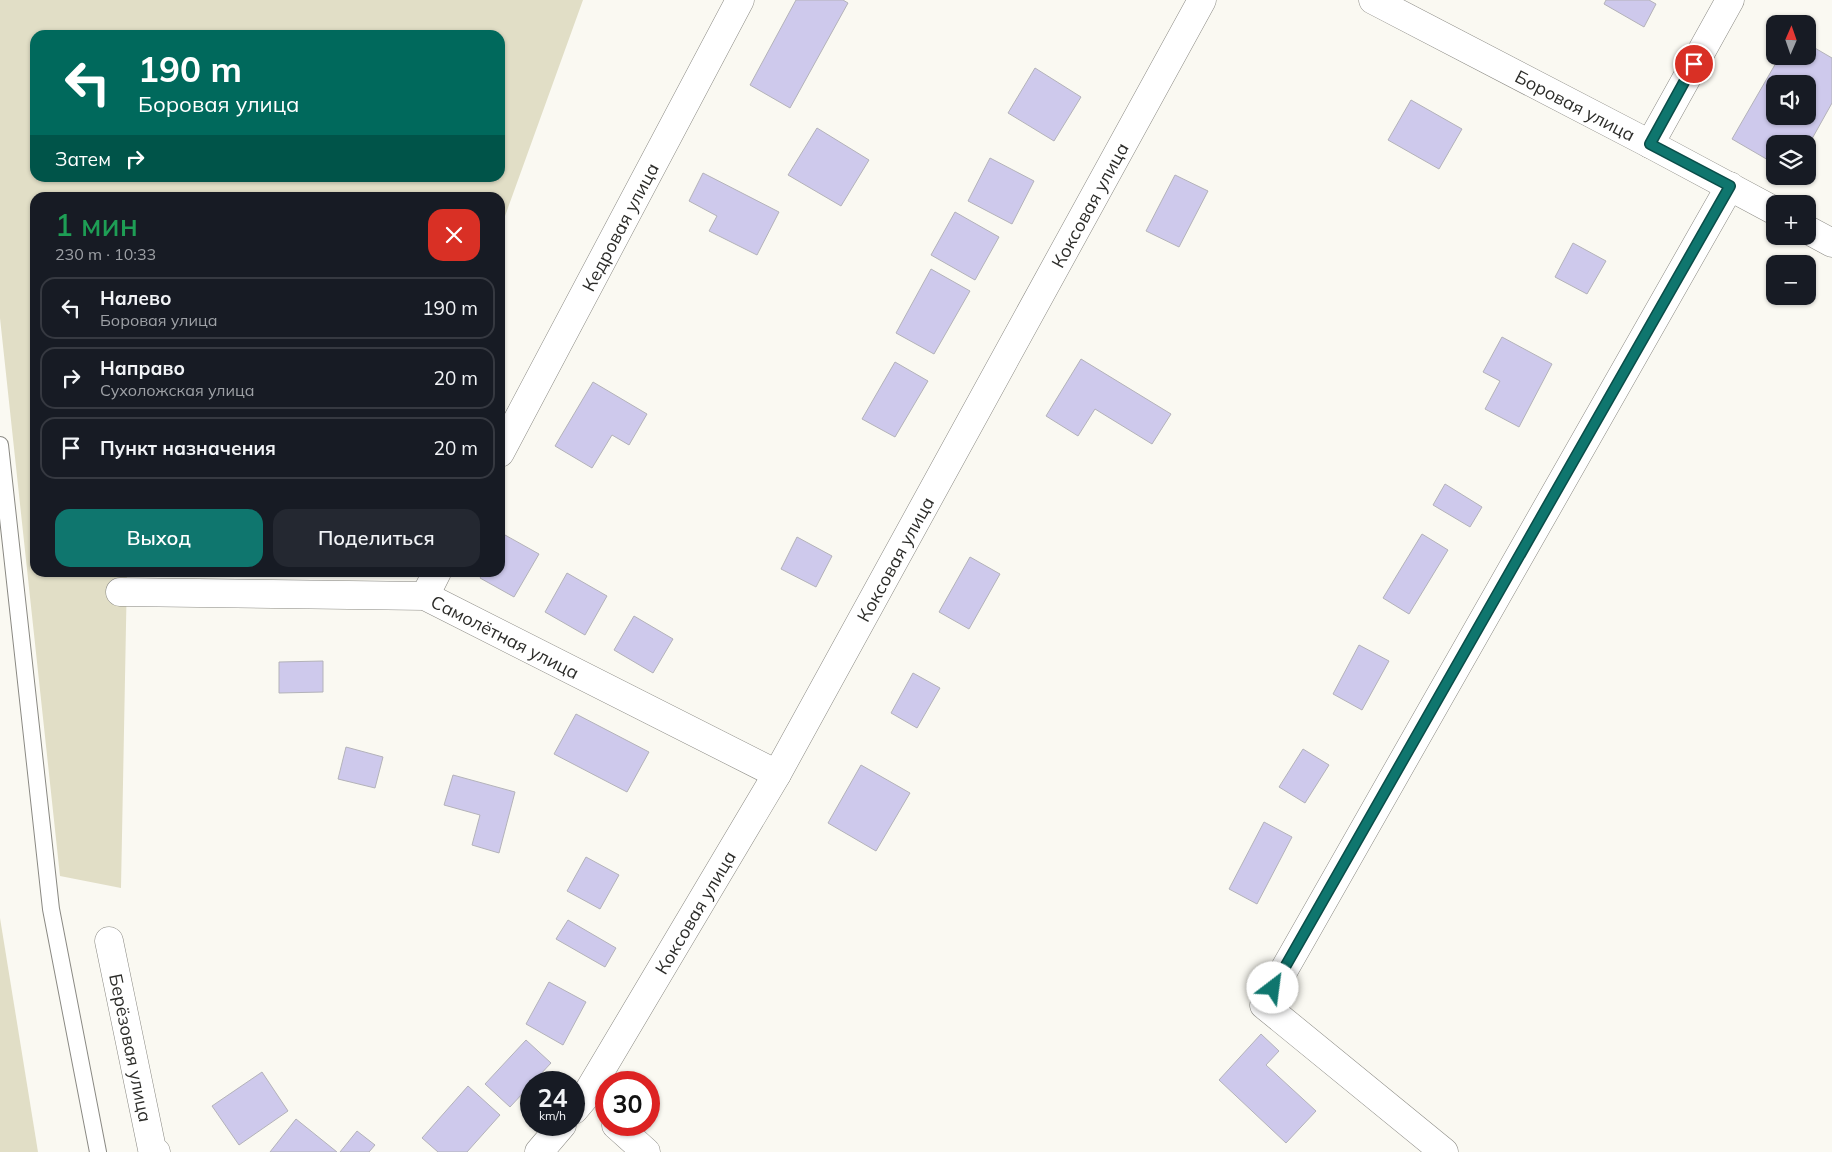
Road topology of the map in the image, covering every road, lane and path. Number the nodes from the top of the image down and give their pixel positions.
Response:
1 (740, 0) edge
2 (1202, 0) edge
3 (1373, 0) edge
4 (1730, 0) edge
5 (1650, 144) junction
6 (1730, 186) junction
7 (1766, 207) edge
8 (1816, 234) edge
9 (1832, 243) edge
10 (505, 444) edge
11 (0, 445) edge
12 (431, 584) edge
13 (120, 592) dead end
14 (777, 774) junction
15 (109, 941) dead end
16 (585, 1094) edge
17 (553, 1136) edge
18 (628, 1136) edge
19 (98, 1152) edge
20 (156, 1152) edge
21 (539, 1152) edge
22 (646, 1152) edge
23 (1444, 1152) edge

1 - 10 street, Кедровая улица
2 - 14 street, Коксовая улица
3 - 5 street, Боровая улица
4 - 5 street
5 - 6 street, Боровая улица
6 - 7 street, Боровая улица
6 - 23 street
8 - 9 street
11 - 19 lane
12 - 13 street, Самолётная улица
12 - 14 street, Самолётная улица
14 - 16 street, Коксовая улица
15 - 20 street, Берёзовая улица
17 - 21 street
18 - 22 street

